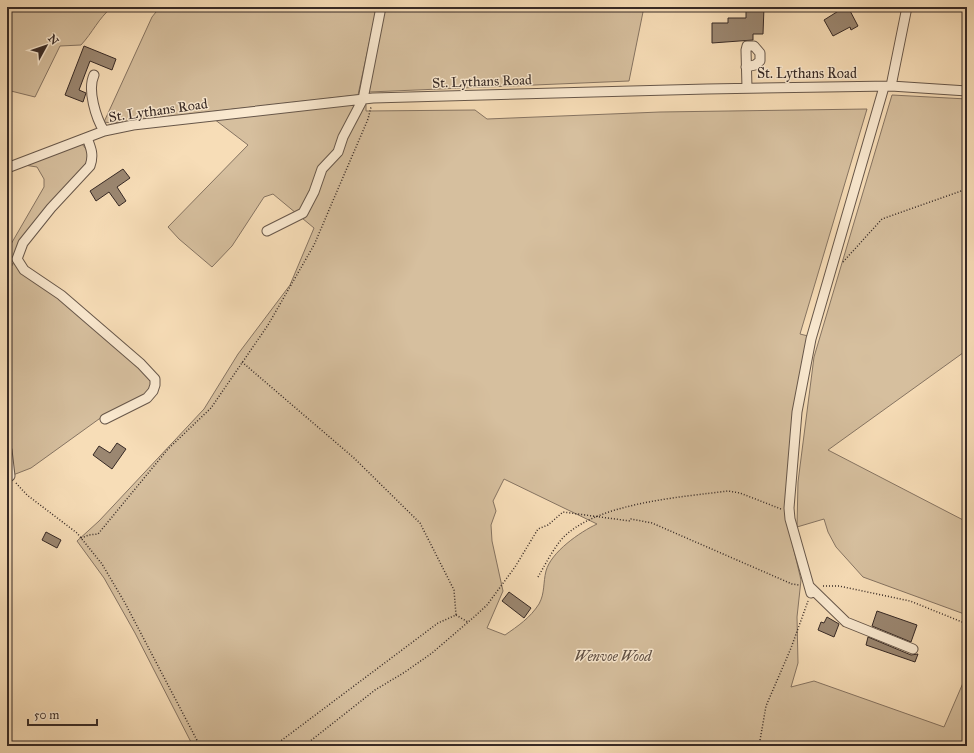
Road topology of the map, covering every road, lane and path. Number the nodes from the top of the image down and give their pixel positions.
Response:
1 (381, 7) edge
2 (907, 7) edge
3 (746, 67) dead end
4 (94, 75) dead end
5 (887, 86) junction
6 (747, 88) junction
7 (967, 92) edge
8 (373, 98) junction
9 (363, 99) junction
10 (104, 131) junction
11 (87, 138) junction
12 (7, 168) edge
13 (967, 189) edge
14 (267, 231) dead end
15 (841, 264) dead end
16 (242, 362) junction
17 (105, 419) dead end
18 (7, 450) edge
19 (10, 476) joint
20 (789, 508) junction
21 (595, 518) junction
22 (81, 538) junction
23 (538, 577) dead end
24 (810, 589) junction
25 (456, 615) junction
26 (468, 623) junction
27 (967, 624) edge
28 (913, 649) dead end
29 (200, 746) edge
30 (274, 746) edge
31 (304, 746) edge
32 (759, 746) edge

1 - 9 street
2 - 5 street
3 - 6 street
4 - 10 street
5 - 6 street, St. Lythans Road
5 - 7 street, St. Lythans Road
5 - 20 street
6 - 8 street, St. Lythans Road
8 - 9 street, St. Lythans Road
8 - 16 path
9 - 10 street, St. Lythans Road
9 - 14 street
10 - 11 street, St. Lythans Road
11 - 12 street, St. Lythans Road
11 - 17 street
13 - 15 path
16 - 22 path
16 - 25 path
18 - 19 street
19 - 22 path
20 - 21 path
20 - 24 street
21 - 23 path
21 - 24 path
21 - 26 path
22 - 29 path
24 - 27 path
24 - 28 street
24 - 32 path
25 - 26 path
25 - 30 path
26 - 31 path

